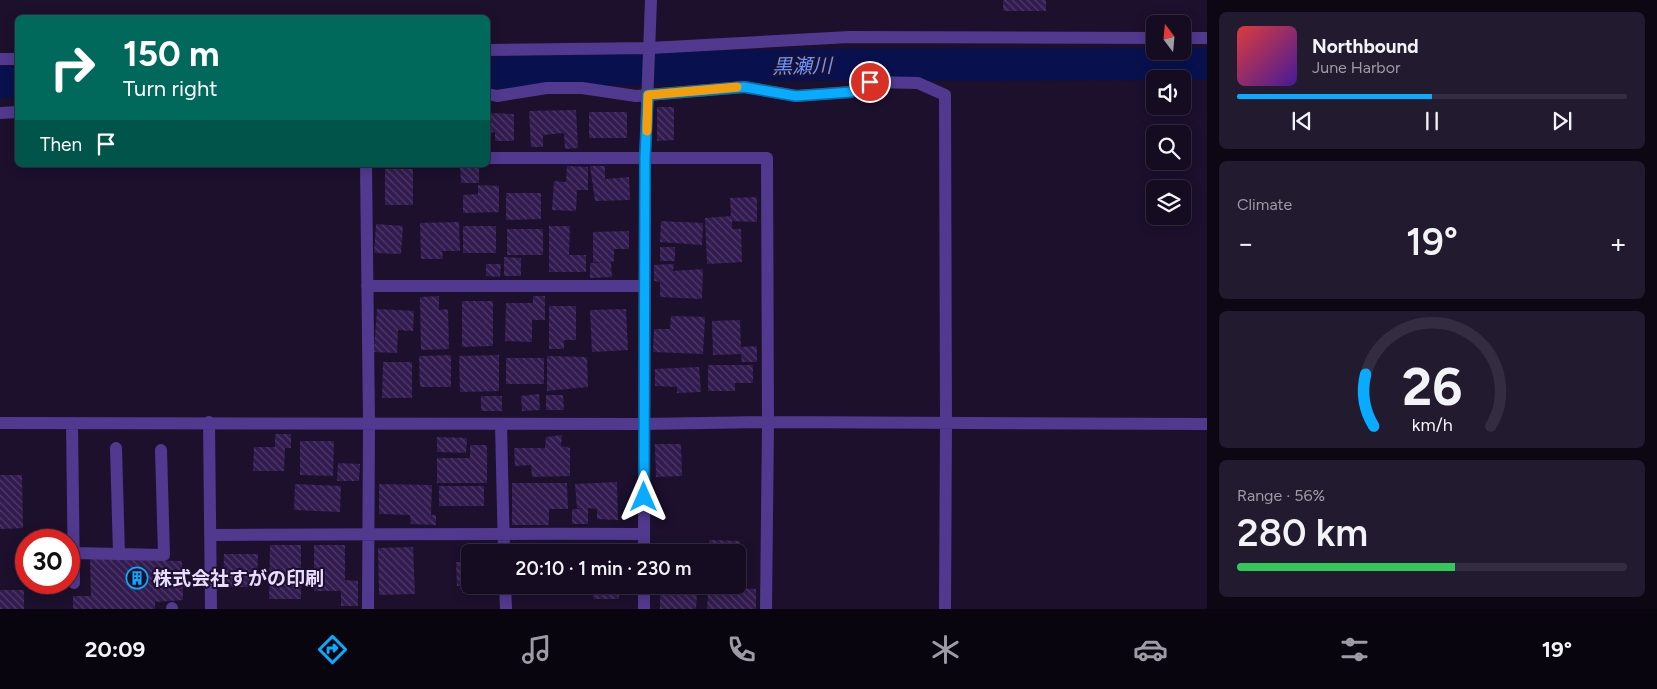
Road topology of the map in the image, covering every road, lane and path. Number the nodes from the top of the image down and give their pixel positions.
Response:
1 (651, 0) edge
2 (1146, 38) edge
3 (1191, 38) edge
4 (1207, 38) edge
5 (650, 48) junction
6 (490, 50) edge
7 (0, 59) edge
8 (15, 59) edge
9 (648, 90) junction
10 (490, 94) edge
11 (15, 112) edge
12 (0, 113) edge
13 (645, 157) junction
14 (490, 158) edge
15 (366, 167) edge
16 (367, 286) junction
17 (644, 286) junction
18 (209, 422) junction
19 (768, 422) junction
20 (0, 423) edge
21 (72, 423) junction
22 (946, 423) junction
23 (369, 424) junction
24 (501, 424) junction
25 (643, 424) junction
26 (1207, 424) edge
27 (116, 448) dead end
28 (162, 450) dead end
29 (73, 529) edge
30 (504, 533) junction
31 (644, 534) junction
32 (212, 535) junction
33 (368, 535) junction
34 (504, 544) edge
35 (644, 544) edge
36 (80, 553) edge
37 (119, 554) junction
38 (505, 594) edge
39 (644, 594) edge
40 (211, 609) edge
41 (368, 609) edge
42 (506, 609) edge
43 (644, 609) edge
44 (766, 609) edge
45 (945, 609) edge

1 - 5 street
2 - 5 street
3 - 4 street
5 - 6 street
5 - 9 street
7 - 8 street
9 - 10 street
9 - 13 street
9 - 22 street
11 - 12 street
13 - 14 street
13 - 17 street
13 - 19 street
15 - 16 street
16 - 17 street
16 - 23 street
17 - 25 street
18 - 21 street
18 - 23 street
18 - 32 street
19 - 22 street
19 - 25 street
19 - 44 street
20 - 21 street
21 - 29 street
22 - 26 street
22 - 45 street
23 - 24 street
23 - 33 street
24 - 25 street
24 - 30 street
25 - 31 street
27 - 37 street
28 - 37 street
30 - 31 street
30 - 33 street
30 - 34 street
31 - 35 street
32 - 33 street
32 - 40 street
33 - 41 street
36 - 37 street
38 - 42 street
39 - 43 street

